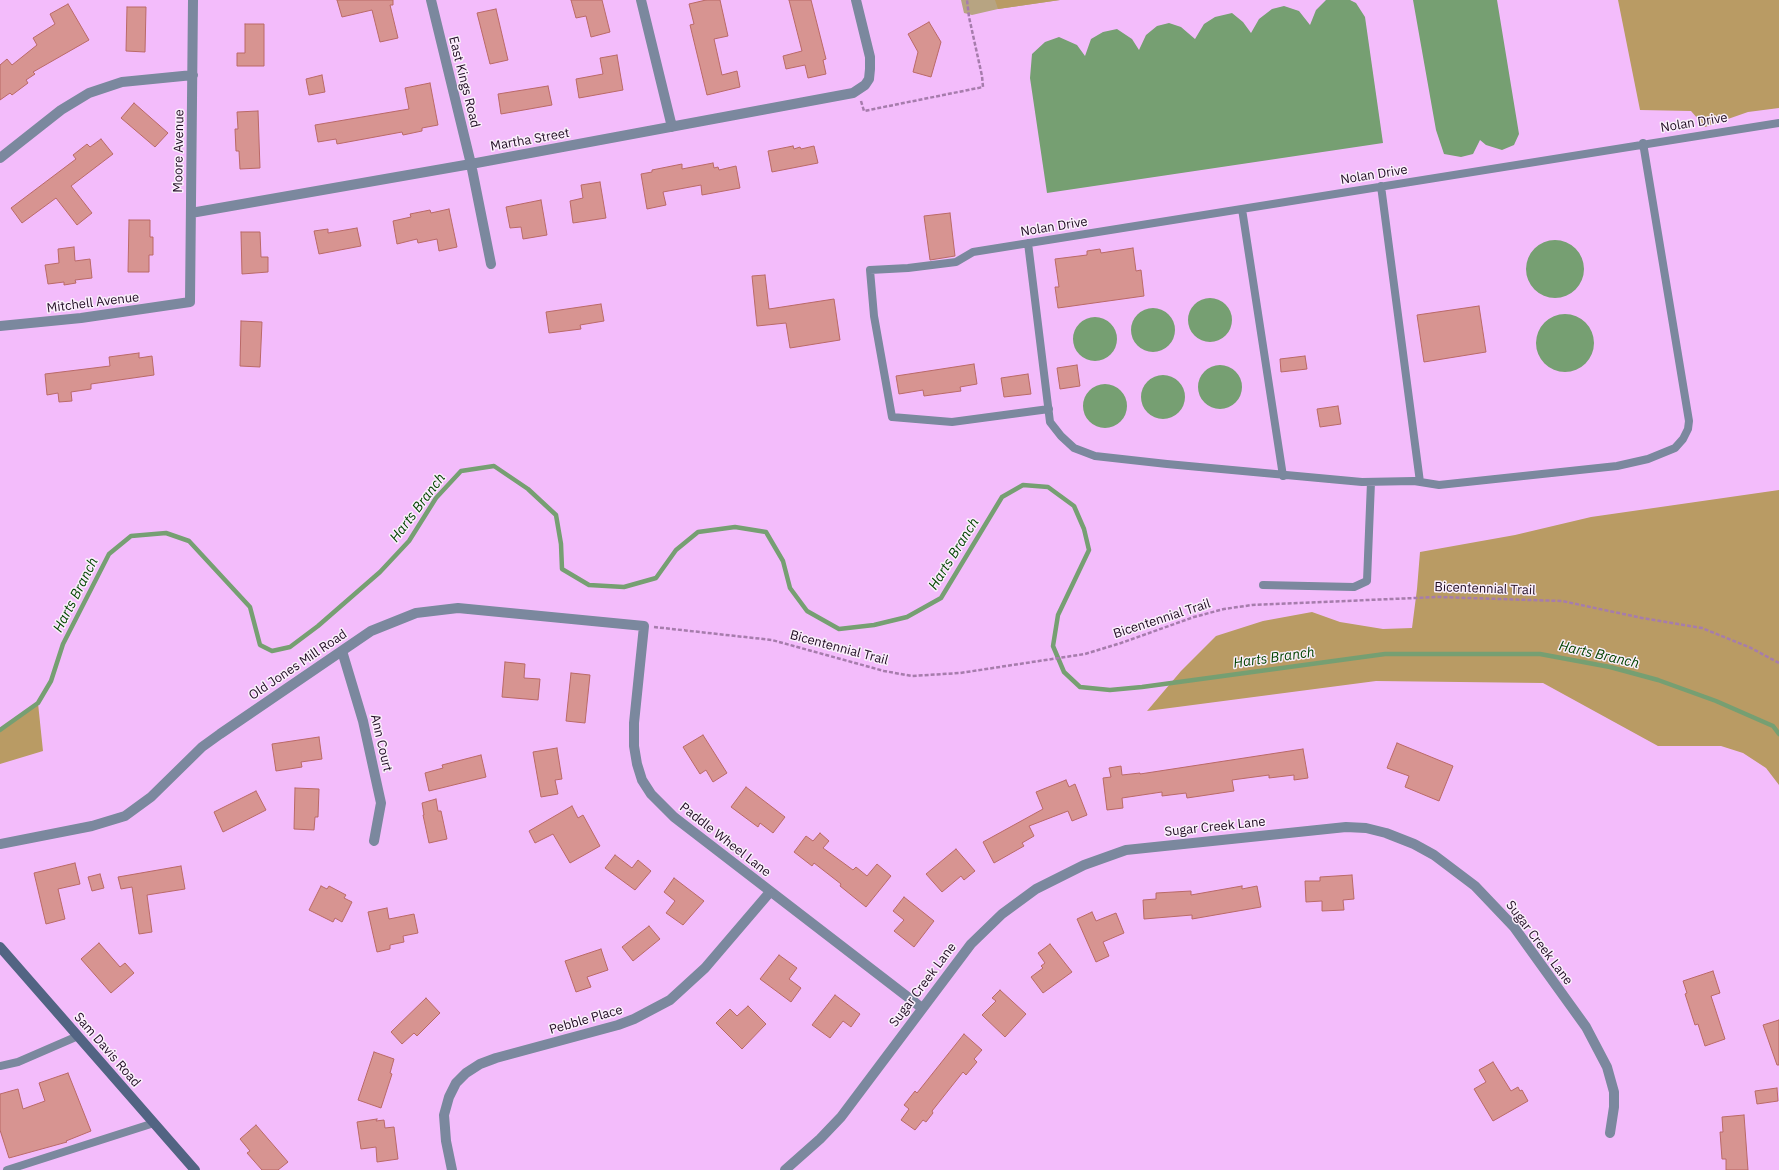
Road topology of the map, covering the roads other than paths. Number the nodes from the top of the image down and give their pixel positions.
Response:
1 (193, 0) edge
2 (431, 0) edge
3 (642, 0) edge
4 (856, 0) edge
5 (193, 75) junction
6 (1779, 122) edge
7 (672, 127) junction
8 (1643, 143) junction
9 (0, 158) edge
10 (471, 164) junction
11 (1381, 186) junction
12 (1242, 208) junction
13 (191, 213) junction
14 (1028, 243) junction
15 (491, 264) dead end
16 (190, 302) joint
17 (0, 326) edge
18 (1049, 409) junction
19 (1283, 476) junction
20 (1371, 482) junction
21 (1420, 482) junction
22 (1263, 585) dead end
23 (644, 626) joint
24 (342, 651) junction
25 (374, 841) dead end
26 (0, 844) edge
27 (770, 892) junction
28 (0, 947) edge
29 (4, 957) edge
30 (922, 1008) junction
31 (78, 1036) junction
32 (0, 1066) edge
33 (154, 1123) junction
34 (1610, 1133) dead end
35 (7, 1170) edge
36 (195, 1170) edge
37 (452, 1170) edge
38 (785, 1170) edge

1 - 5 street, Moore Avenue
2 - 10 street, East Kings Road
3 - 7 street
4 - 7 street, Martha Street
5 - 9 street
5 - 13 street, Moore Avenue
6 - 8 lane, Nolan Drive
7 - 10 street, Martha Street
8 - 11 lane, Nolan Drive
8 - 21 lane
10 - 13 street, Martha Street
10 - 15 street, East Kings Road
11 - 12 lane, Nolan Drive
11 - 21 lane
12 - 14 lane, Nolan Drive
12 - 19 lane
13 - 16 street, Moore Avenue
14 - 18 lane
14 - 18 lane, Nolan Drive
16 - 17 street, Mitchell Avenue
18 - 19 lane
19 - 20 lane
20 - 21 lane
20 - 22 lane
23 - 24 street, Old Jones Mill Road
23 - 27 street, Paddle Wheel Lane
24 - 25 street, Ann Court
24 - 26 street, Old Jones Mill Road
27 - 30 street, Paddle Wheel Lane
27 - 37 street, Pebble Place
28 - 29 street, Sam Davis Road
29 - 31 street, Sam Davis Road
30 - 34 street, Sugar Creek Lane
30 - 38 street, Sugar Creek Lane
31 - 32 lane
31 - 33 street, Sam Davis Road
33 - 35 lane
33 - 36 street, Sam Davis Road

